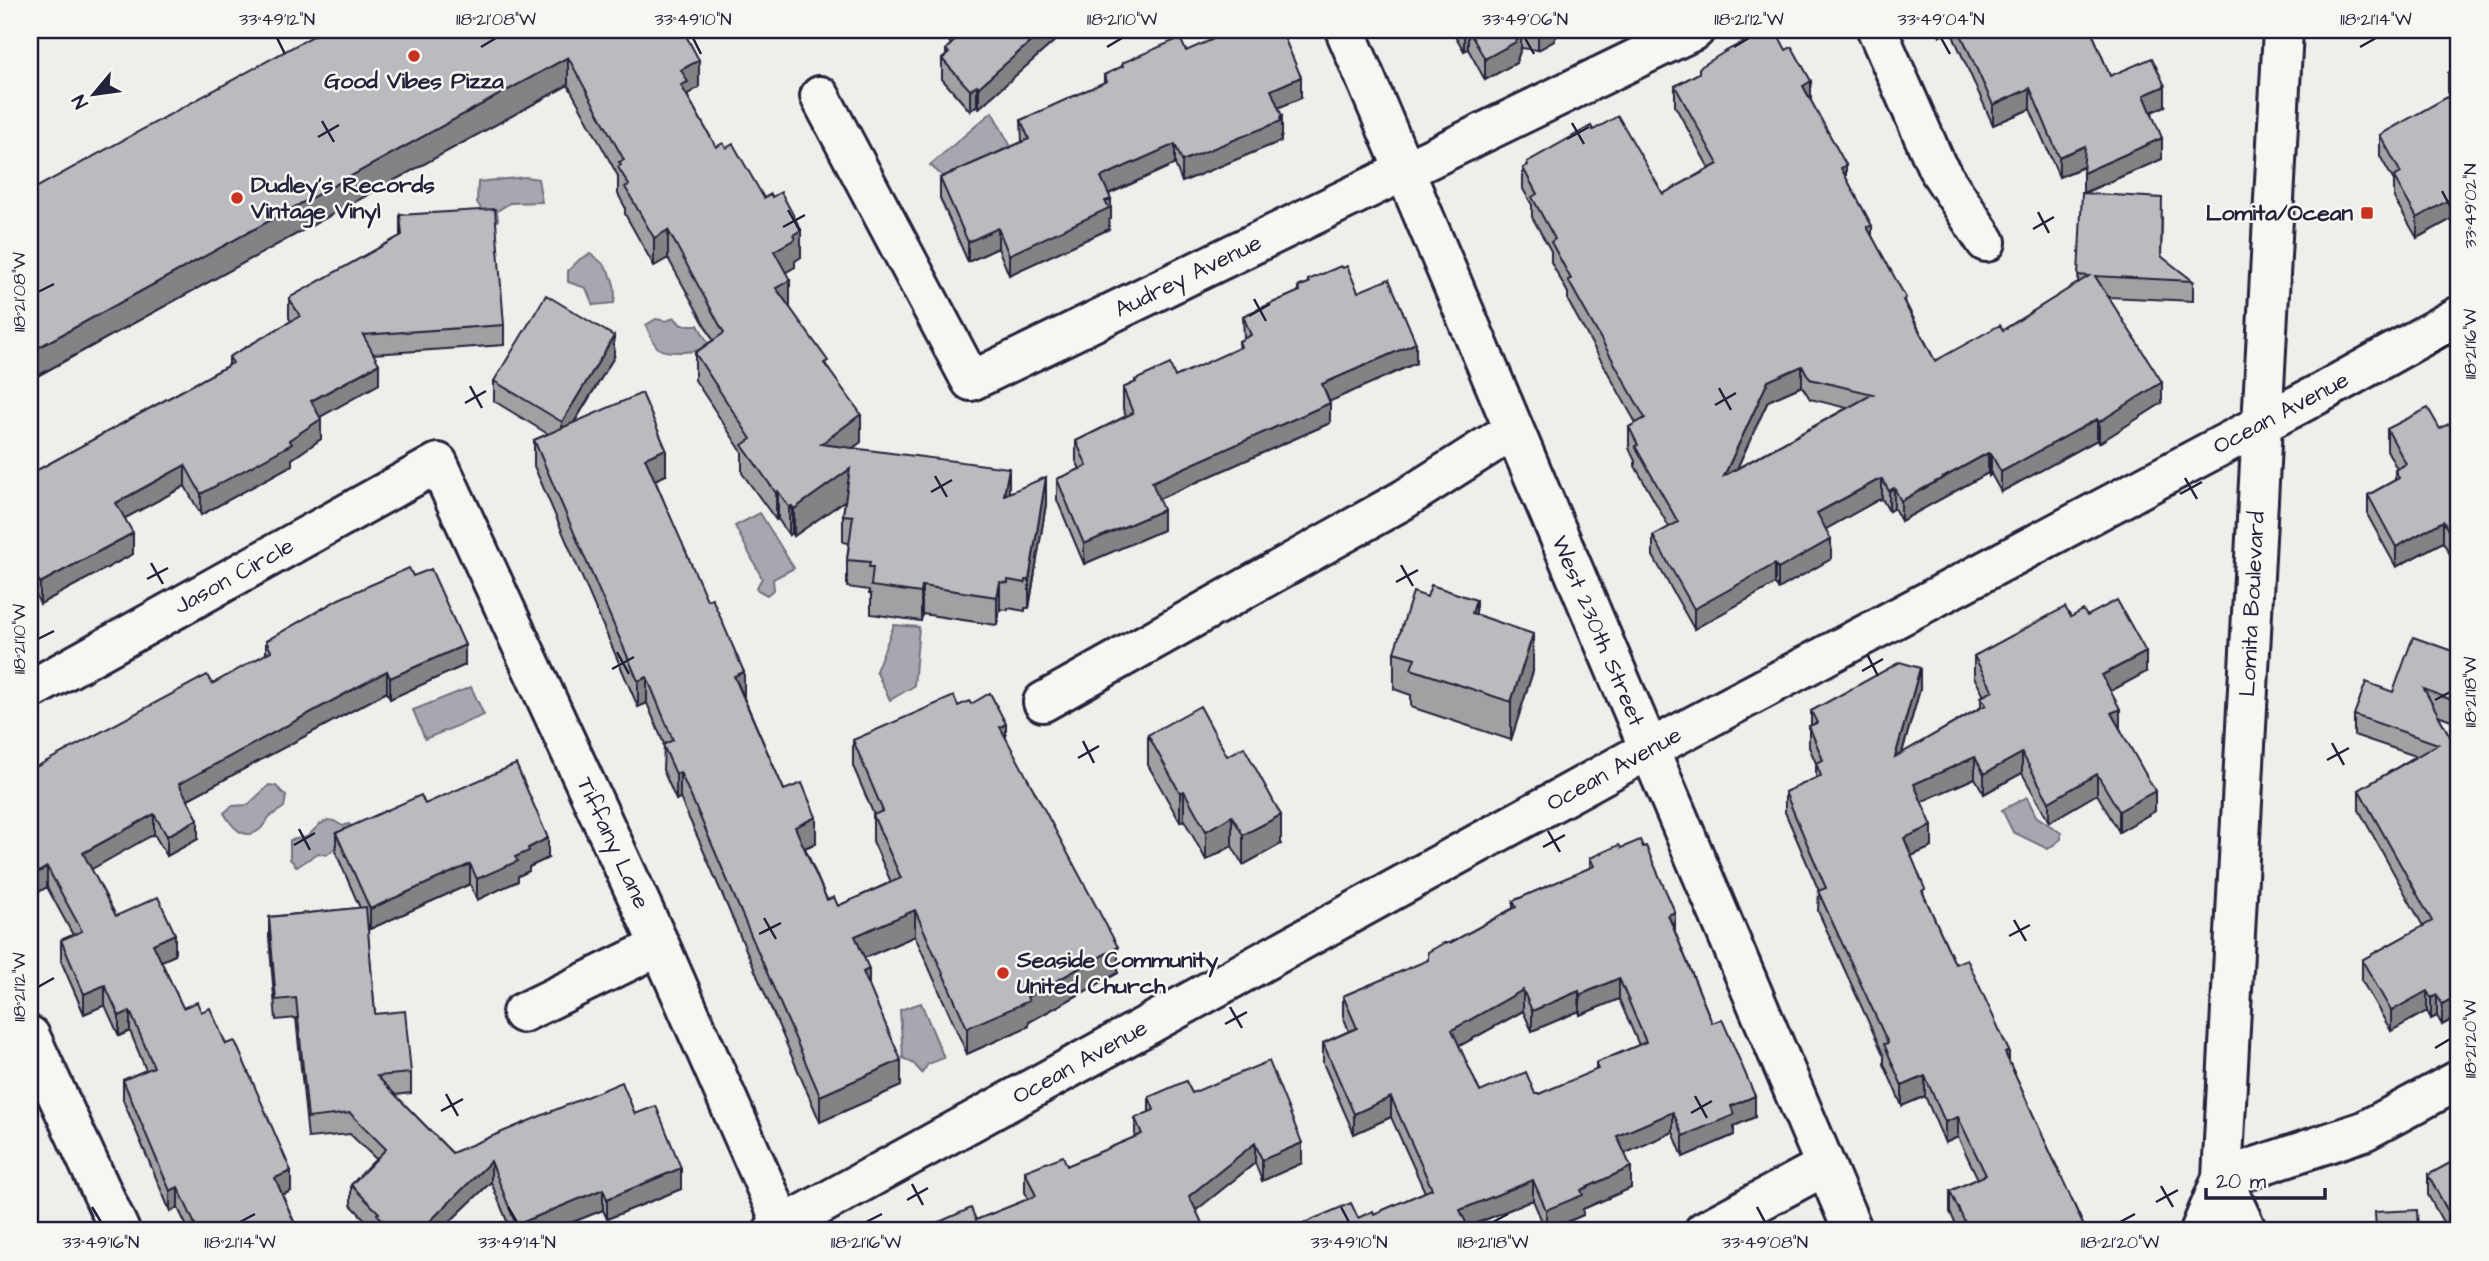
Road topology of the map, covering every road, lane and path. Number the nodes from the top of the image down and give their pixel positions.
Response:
1 (1345, 30) edge
2 (1695, 30) edge
3 (1877, 30) edge
4 (2283, 30) edge
5 (820, 96) dead end
6 (1405, 169) junction
7 (1986, 242) dead end
8 (2459, 316) edge
9 (2262, 423) junction
10 (1513, 430) junction
11 (438, 463) joint
12 (30, 690) edge
13 (1043, 702) dead end
14 (1648, 750) junction
15 (660, 946) junction
16 (522, 1013) dead end
17 (30, 1035) edge
18 (2459, 1080) edge
19 (1825, 1166) junction
20 (2222, 1178) junction
21 (778, 1229) edge
22 (120, 1231) edge
23 (1704, 1231) edge
24 (1853, 1231) edge
25 (2200, 1231) edge
26 (2247, 1231) edge

1 - 6 street, West 230th Street
2 - 6 street, Audrey Avenue
3 - 7 street
4 - 9 street, Lomita Boulevard
5 - 6 street, Audrey Avenue
6 - 10 street, West 230th Street
8 - 9 street, Ocean Avenue
9 - 14 street, Ocean Avenue
9 - 20 street, Lomita Boulevard
10 - 13 street
10 - 14 street, West 230th Street
11 - 12 street, Jason Circle
11 - 15 street, Tiffany Lane
14 - 19 street, West 230th Street
14 - 21 street, Ocean Avenue
15 - 16 street
15 - 21 street, Tiffany Lane
17 - 22 street
18 - 20 street
19 - 23 street
19 - 24 street, West 230th Street
20 - 25 street, Lomita Boulevard
20 - 26 street, Lomita Boulevard

